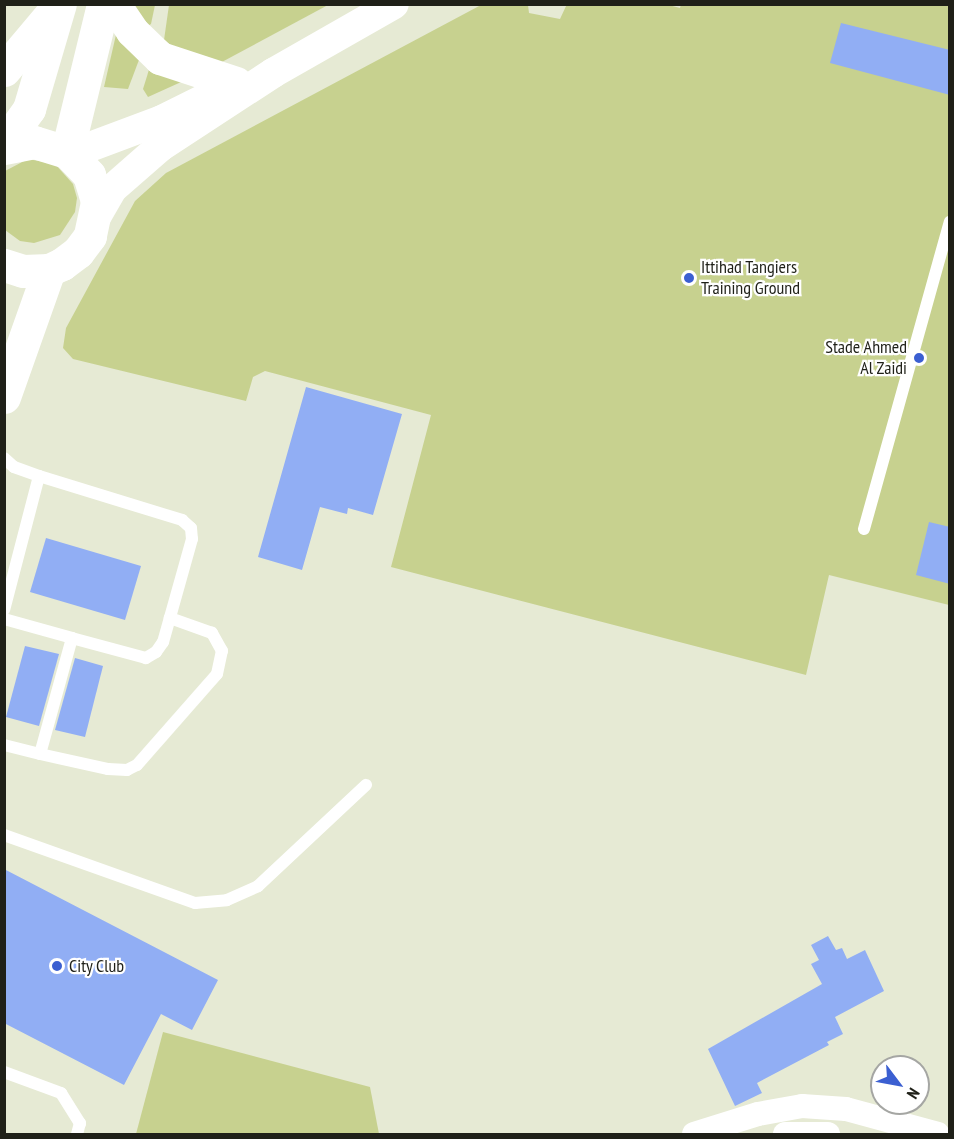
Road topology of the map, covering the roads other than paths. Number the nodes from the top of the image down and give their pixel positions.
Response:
1 (60, 4) edge
2 (103, 4) edge
3 (114, 4) edge
4 (394, 4) edge
5 (4, 70) edge
6 (273, 73) junction
7 (236, 83) junction
8 (4, 144) edge
9 (4, 148) edge
10 (69, 153) junction
11 (96, 217) junction
12 (950, 222) edge
13 (4, 265) edge
14 (49, 270) junction
15 (4, 396) edge
16 (4, 458) edge
17 (39, 476) junction
18 (864, 529) dead end
19 (4, 610) edge
20 (170, 618) junction
21 (4, 619) edge
22 (72, 638) junction
23 (4, 745) edge
24 (40, 754) junction
25 (366, 785) dead end
26 (4, 835) edge
27 (4, 1072) edge
28 (77, 1134) edge
29 (694, 1134) edge
30 (785, 1134) edge
31 (828, 1134) edge
32 (938, 1134) edge

1 - 5 highway
1 - 8 highway
2 - 10 highway
3 - 7 highway
4 - 6 street
6 - 7 street
6 - 11 street
7 - 10 street
9 - 10 highway
10 - 11 highway
11 - 14 highway
12 - 18 lane
13 - 14 highway
14 - 15 highway
16 - 17 lane
17 - 19 lane
17 - 20 lane
20 - 22 lane
20 - 24 lane
21 - 22 lane
22 - 24 lane
23 - 24 lane
25 - 26 lane
27 - 28 lane
29 - 32 street
30 - 31 street

